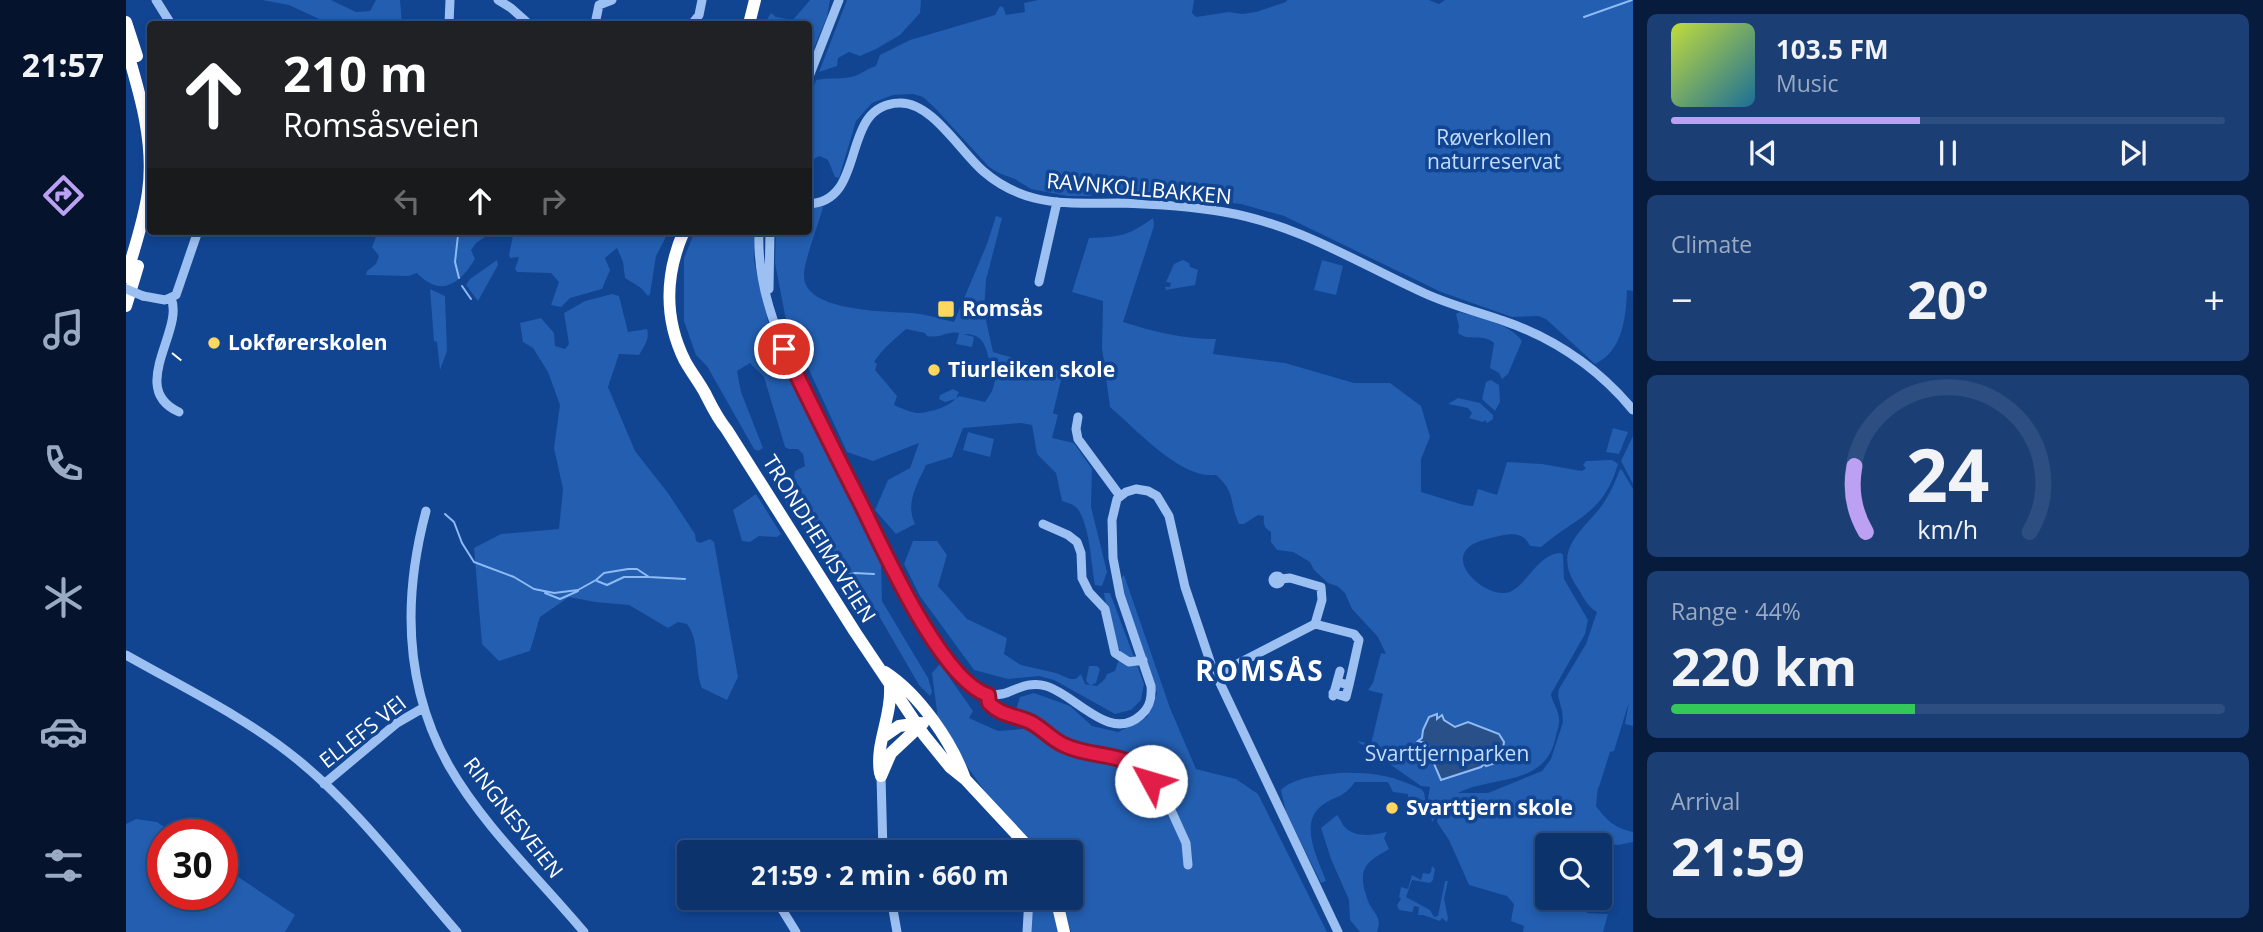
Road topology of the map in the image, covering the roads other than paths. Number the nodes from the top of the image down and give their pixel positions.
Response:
1 (156, 0) edge
2 (450, 0) edge
3 (498, 0) edge
4 (612, 0) edge
5 (702, 0) edge
6 (747, 0) edge
7 (755, 0) edge
8 (839, 0) edge
9 (169, 21) edge
10 (449, 21) edge
11 (526, 21) edge
12 (596, 21) edge
13 (694, 21) edge
14 (747, 21) edge
15 (748, 21) edge
16 (126, 22) edge
17 (126, 47) edge
18 (812, 69) edge
19 (147, 99) edge
20 (147, 129) edge
21 (147, 191) edge
22 (1057, 202) junction
23 (812, 203) edge
24 (147, 232) edge
25 (197, 235) edge
26 (683, 235) edge
27 (759, 235) edge
28 (770, 235) edge
29 (126, 277) edge
30 (1039, 282) dead end
31 (126, 289) edge
32 (171, 298) junction
33 (770, 304) junction
34 (126, 306) edge
35 (1633, 410) edge
36 (180, 412) dead end
37 (1078, 417) dead end
38 (1120, 496) junction
39 (426, 511) dead end
40 (1043, 524) dead end
41 (1281, 579) dead end
42 (1315, 625) junction
43 (126, 655) edge
44 (1143, 660) junction
45 (879, 669) junction
46 (1339, 671) dead end
47 (1216, 675) junction
48 (888, 682) junction
49 (1337, 682) junction
50 (1349, 685) junction
51 (988, 695) junction
52 (423, 708) junction
53 (920, 725) junction
54 (883, 737) junction
55 (880, 776) junction
56 (965, 779) junction
57 (324, 784) junction
58 (883, 840) edge
59 (1022, 840) edge
60 (1188, 865) dead end
61 (782, 910) edge
62 (893, 910) edge
63 (1027, 910) edge
64 (1059, 910) edge
65 (1023, 931) edge
66 (457, 932) edge
67 (584, 932) edge
68 (796, 932) edge
69 (897, 932) edge
70 (1064, 932) edge
71 (1338, 932) edge

1 - 9 street
2 - 10 street
3 - 11 street
4 - 12 street
5 - 13 street
6 - 14 highway
7 - 15 highway
8 - 18 street
16 - 19 highway
17 - 20 highway
21 - 29 highway
22 - 23 street, RAVNKOLLBAKKEN
22 - 30 street
22 - 35 street, RAVNKOLLBAKKEN
24 - 34 highway
25 - 32 street
26 - 45 highway, TRONDHEIMSVEIEN
27 - 33 street
28 - 33 street
31 - 32 street, bridge
32 - 36 street
33 - 51 street
37 - 38 street
38 - 44 street
38 - 47 street
39 - 52 street, RINGNESVEIEN
40 - 44 street
41 - 42 street
42 - 47 street
42 - 50 street
43 - 57 street
44 - 51 street
45 - 48 highway, TRONDHEIMSVEIEN
45 - 56 highway, TRONDHEIMSVEIEN
46 - 49 street
47 - 71 street
48 - 53 highway, TRONDHEIMSVEIEN
48 - 54 highway
49 - 50 street
49 - 50 street
51 - 60 street
52 - 57 street, ELLEFS VEI
52 - 67 street, RINGNESVEIEN
53 - 54 highway
53 - 55 highway
53 - 56 highway, TRONDHEIMSVEIEN
54 - 55 highway
55 - 58 street
56 - 59 highway, TRONDHEIMSVEIEN
57 - 66 street
61 - 68 street
62 - 69 street
63 - 65 street
64 - 70 highway

